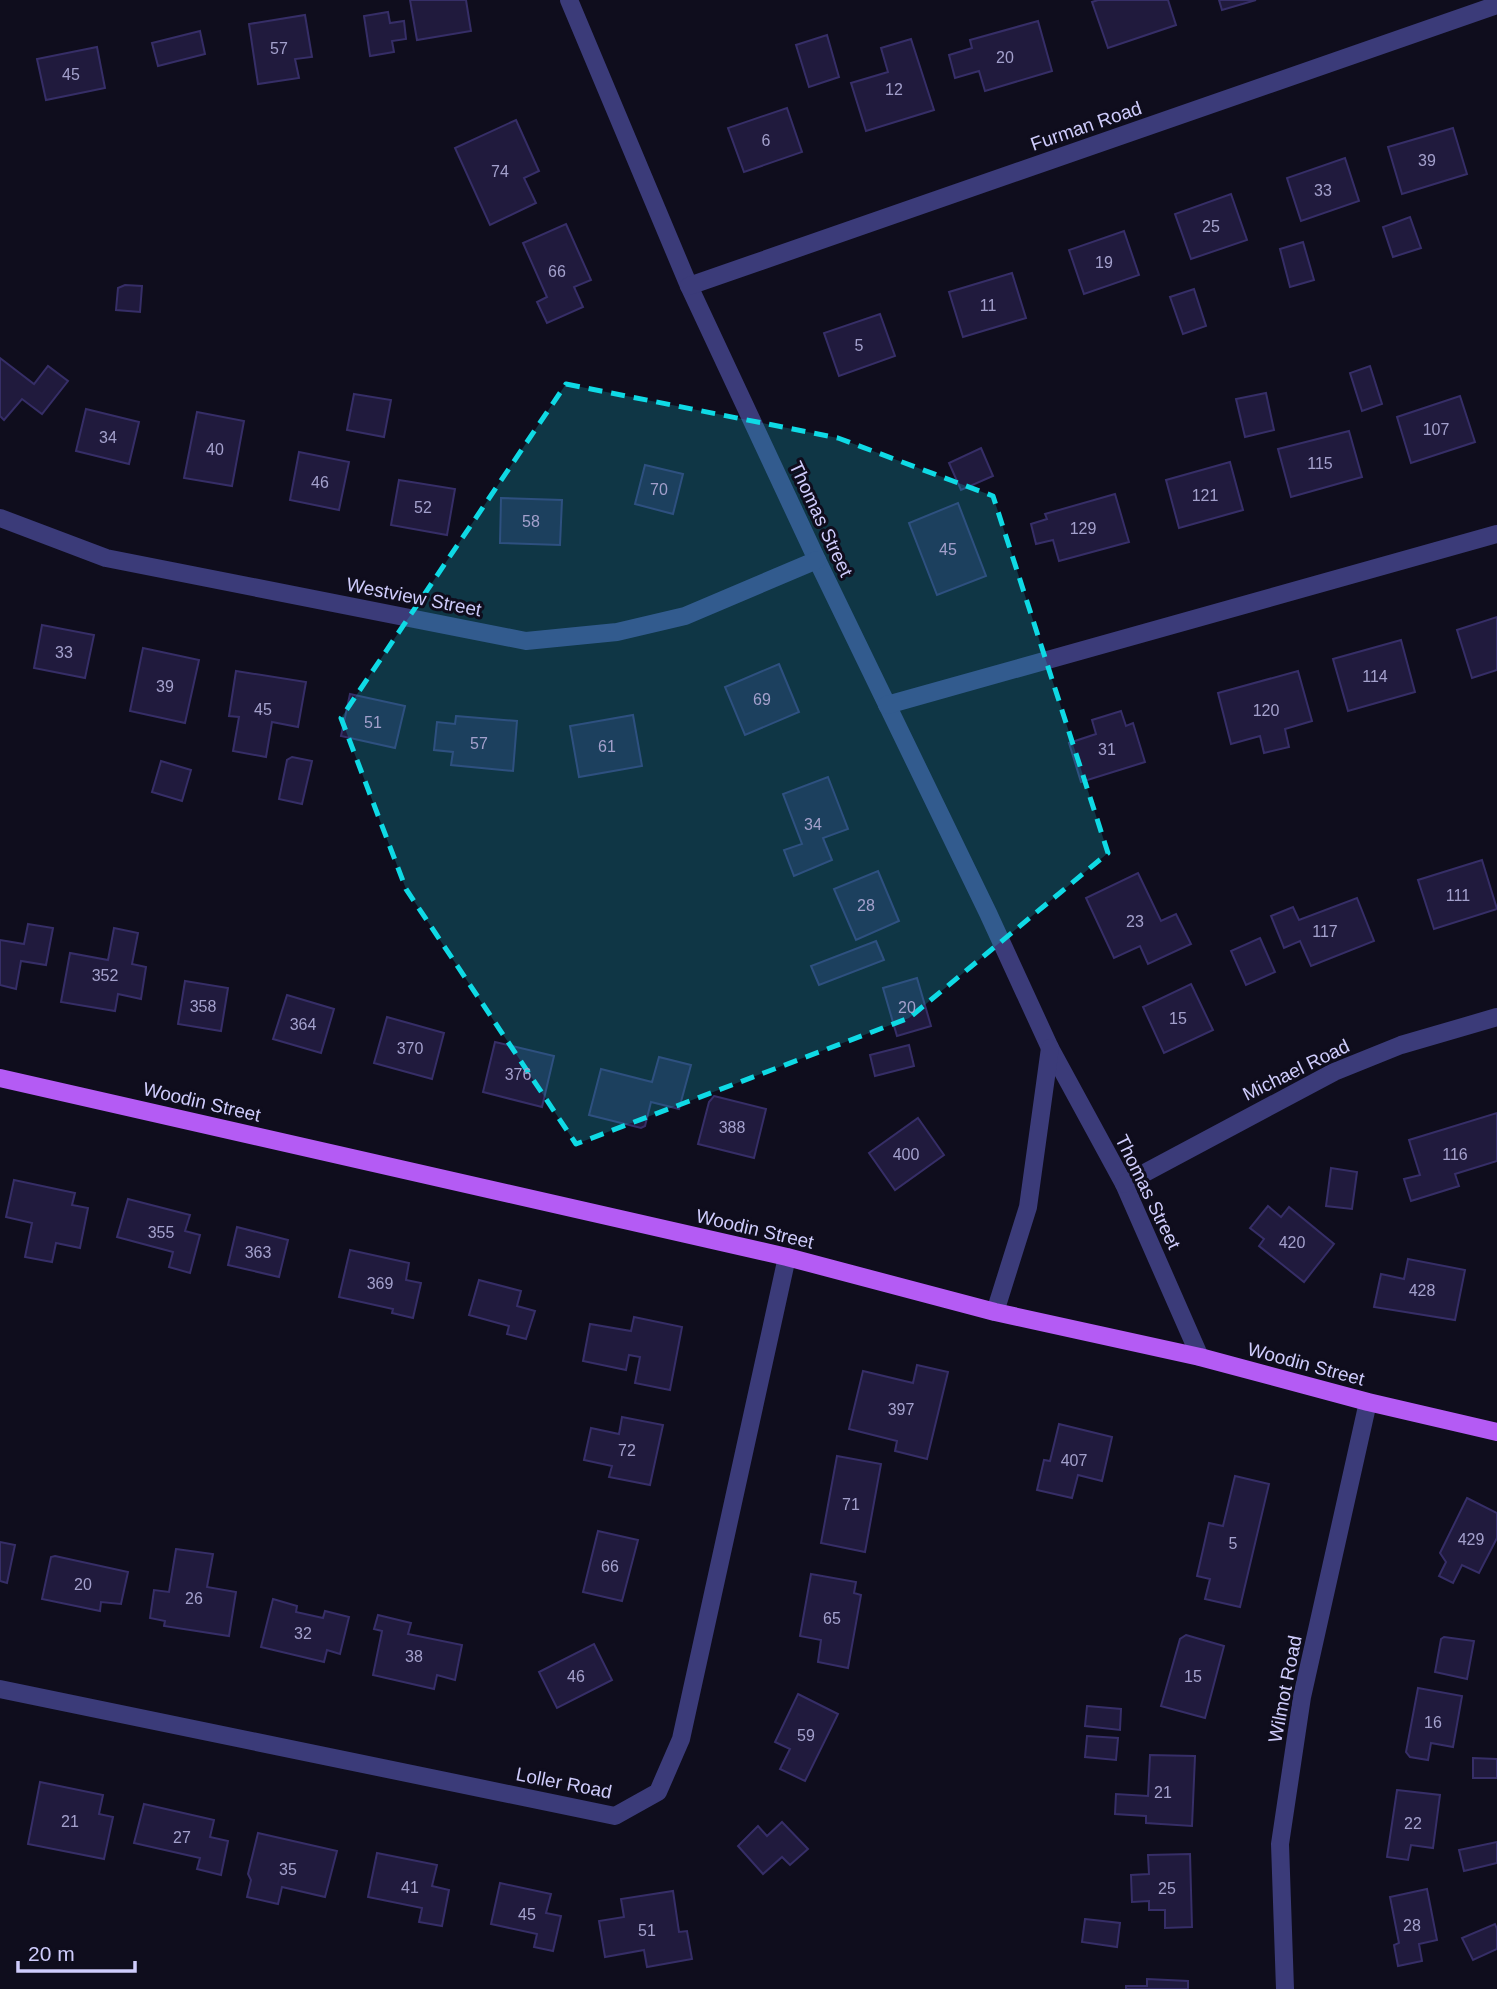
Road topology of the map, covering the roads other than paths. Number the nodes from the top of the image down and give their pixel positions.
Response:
1 (569, 0) edge
2 (1497, 5) edge
3 (689, 286) junction
4 (0, 517) edge
5 (1497, 534) edge
6 (817, 561) junction
7 (887, 705) junction
8 (1497, 1017) edge
9 (1050, 1048) junction
10 (0, 1078) edge
11 (1124, 1184) junction
12 (787, 1257) junction
13 (995, 1312) junction
14 (1200, 1357) junction
15 (1368, 1402) junction
16 (1497, 1432) edge
17 (0, 1689) edge
18 (1285, 1989) edge

1 - 3 street, Thomas Street
2 - 3 street, Furman Road
3 - 6 street, Thomas Street
4 - 6 street, Westview Street
5 - 7 street
6 - 7 street, Thomas Street
7 - 9 street, Thomas Street
8 - 11 street, Michael Road
9 - 11 street, Thomas Street
9 - 13 street
10 - 12 main road, Woodin Street
11 - 14 street, Thomas Street
12 - 13 main road, Woodin Street
12 - 17 street, Loller Road
13 - 14 main road, Woodin Street
14 - 15 main road, Woodin Street
15 - 16 main road, Woodin Street
15 - 18 street, Wilmot Road

